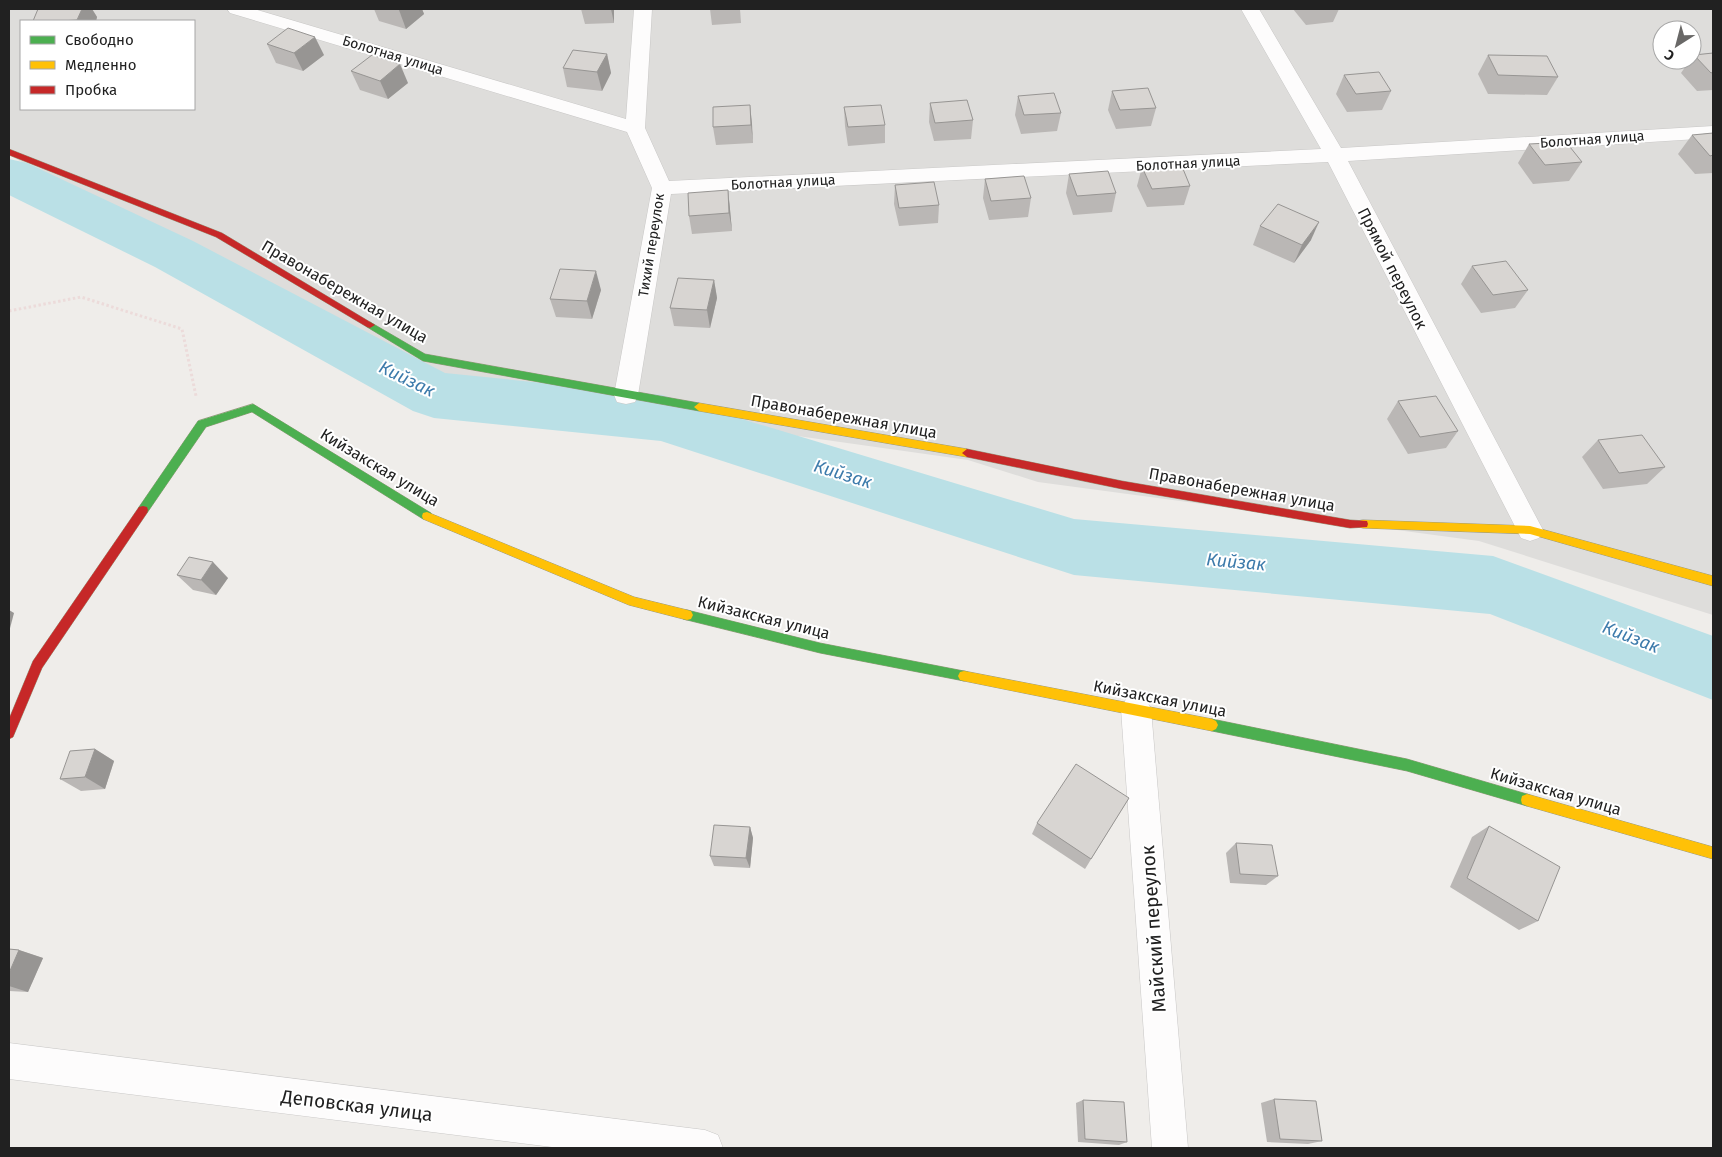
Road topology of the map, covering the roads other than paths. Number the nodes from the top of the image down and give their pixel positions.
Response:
1 (236, 9) edge
2 (643, 9) edge
3 (1250, 9) edge
4 (635, 128) junction
5 (1713, 132) edge
6 (9, 152) edge
7 (1335, 155) junction
8 (662, 188) junction
9 (626, 395) junction
10 (1530, 530) junction
11 (1713, 581) edge
12 (1136, 709) junction
13 (9, 733) edge
14 (1713, 853) edge
15 (9, 1061) edge
16 (705, 1148) edge
17 (1170, 1148) edge

1 - 4 street, Болотная улица
2 - 4 street, Тихий переулок
3 - 7 street, Прямой переулок
4 - 8 street, Тихий переулок
5 - 7 street, Болотная улица
6 - 9 street, Правонабережная улица
7 - 8 street, Болотная улица
7 - 10 street, Прямой переулок
8 - 9 street, Тихий переулок
9 - 10 street, Правонабережная улица
10 - 11 street, Правонабережная улица
12 - 13 street, Кийзакская улица
12 - 14 street, Кийзакская улица
12 - 17 street, Майский переулок
15 - 16 street, Деповская улица

